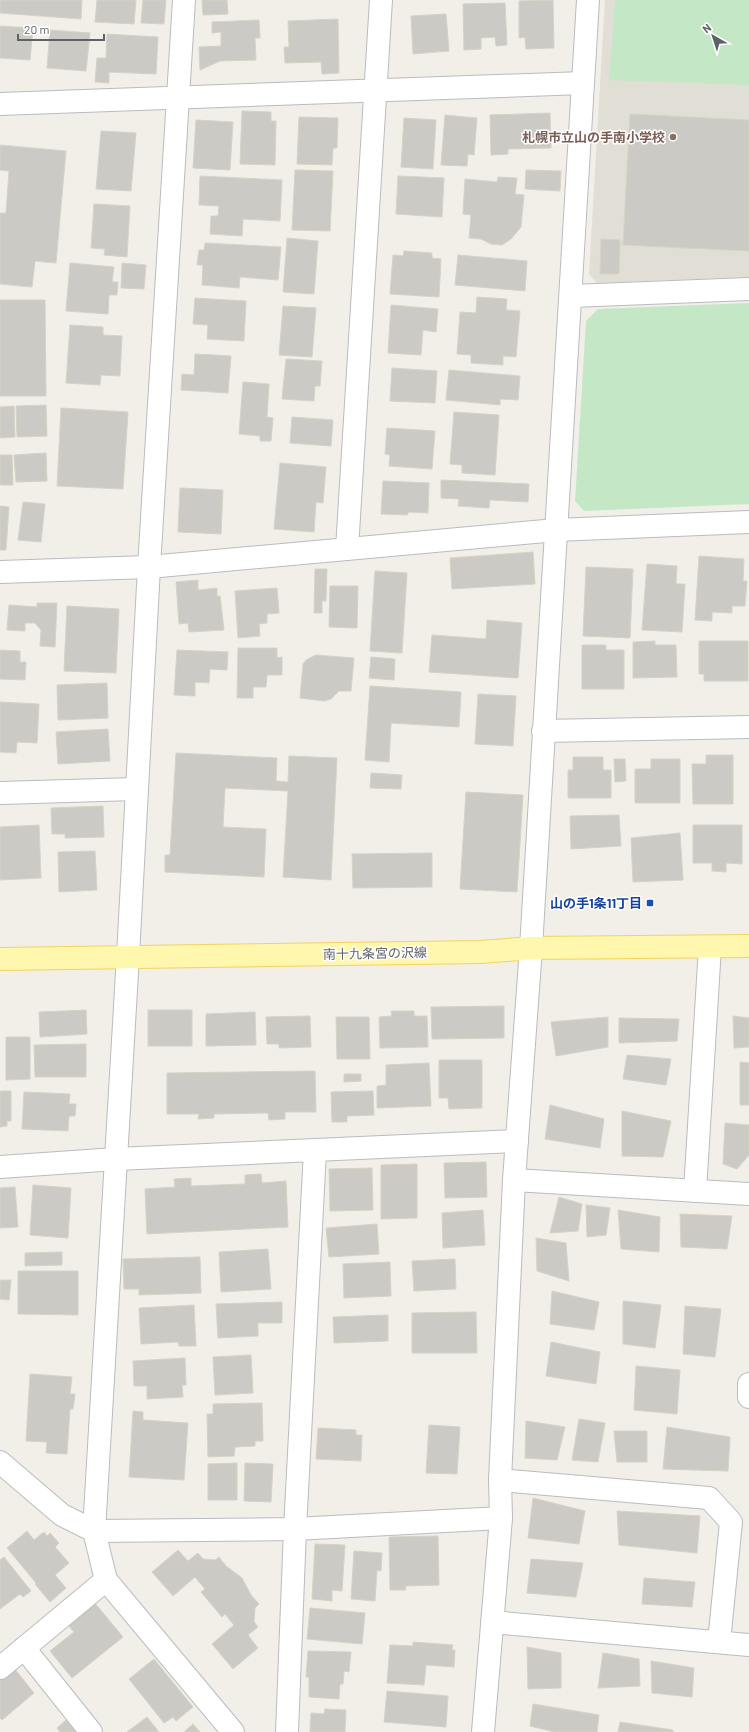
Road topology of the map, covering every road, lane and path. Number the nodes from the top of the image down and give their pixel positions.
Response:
1 (184, 0) edge
2 (380, 0) edge
3 (588, 0) edge
4 (583, 83) junction
5 (376, 90) junction
6 (178, 96) junction
7 (0, 104) edge
8 (749, 289) edge
9 (571, 296) junction
10 (749, 522) edge
11 (556, 530) junction
12 (347, 549) junction
13 (149, 567) junction
14 (0, 572) edge
15 (749, 727) edge
16 (543, 731) junction
17 (136, 789) junction
18 (0, 793) edge
19 (749, 946) edge
20 (710, 947) junction
21 (532, 948) junction
22 (128, 956) junction
23 (0, 959) edge
24 (517, 1141) junction
25 (315, 1150) junction
26 (116, 1159) junction
27 (0, 1167) edge
28 (514, 1180) junction
29 (695, 1191) junction
30 (749, 1194) edge
31 (749, 1384) edge
32 (749, 1397) edge
33 (0, 1462) edge
34 (500, 1480) junction
35 (501, 1518) junction
36 (295, 1529) junction
37 (94, 1531) junction
38 (106, 1580) junction
39 (492, 1622) junction
40 (719, 1642) junction
41 (749, 1645) edge
42 (24, 1648) junction
43 (0, 1668) edge
44 (91, 1732) edge
45 (233, 1732) edge
46 (287, 1732) edge
47 (483, 1732) edge

1 - 6 street
2 - 5 street
3 - 4 street
4 - 5 street
4 - 9 street
5 - 6 street
5 - 12 street
6 - 7 street
6 - 13 street
8 - 9 street
9 - 11 street
10 - 11 street
11 - 12 street
11 - 16 street
12 - 13 street
13 - 14 street
13 - 17 street
15 - 16 street
16 - 21 street
17 - 18 street
17 - 22 street
19 - 20 main road, 南十九条宮の沢線
20 - 21 main road, 南十九条宮の沢線
20 - 29 street
21 - 22 main road, 南十九条宮の沢線
21 - 24 street
22 - 23 main road, 南十九条宮の沢線
22 - 26 street
24 - 25 street
24 - 28 street
25 - 26 street
25 - 36 street
26 - 27 street
26 - 37 street
28 - 29 street
28 - 34 street
29 - 30 street
31 - 32 street
33 - 37 street
34 - 35 street
34 - 40 street
35 - 36 street
35 - 39 street
36 - 37 street
36 - 46 street
37 - 38 street
38 - 42 street
38 - 45 street
39 - 40 street
39 - 47 street
40 - 41 street
42 - 43 street
42 - 44 street

